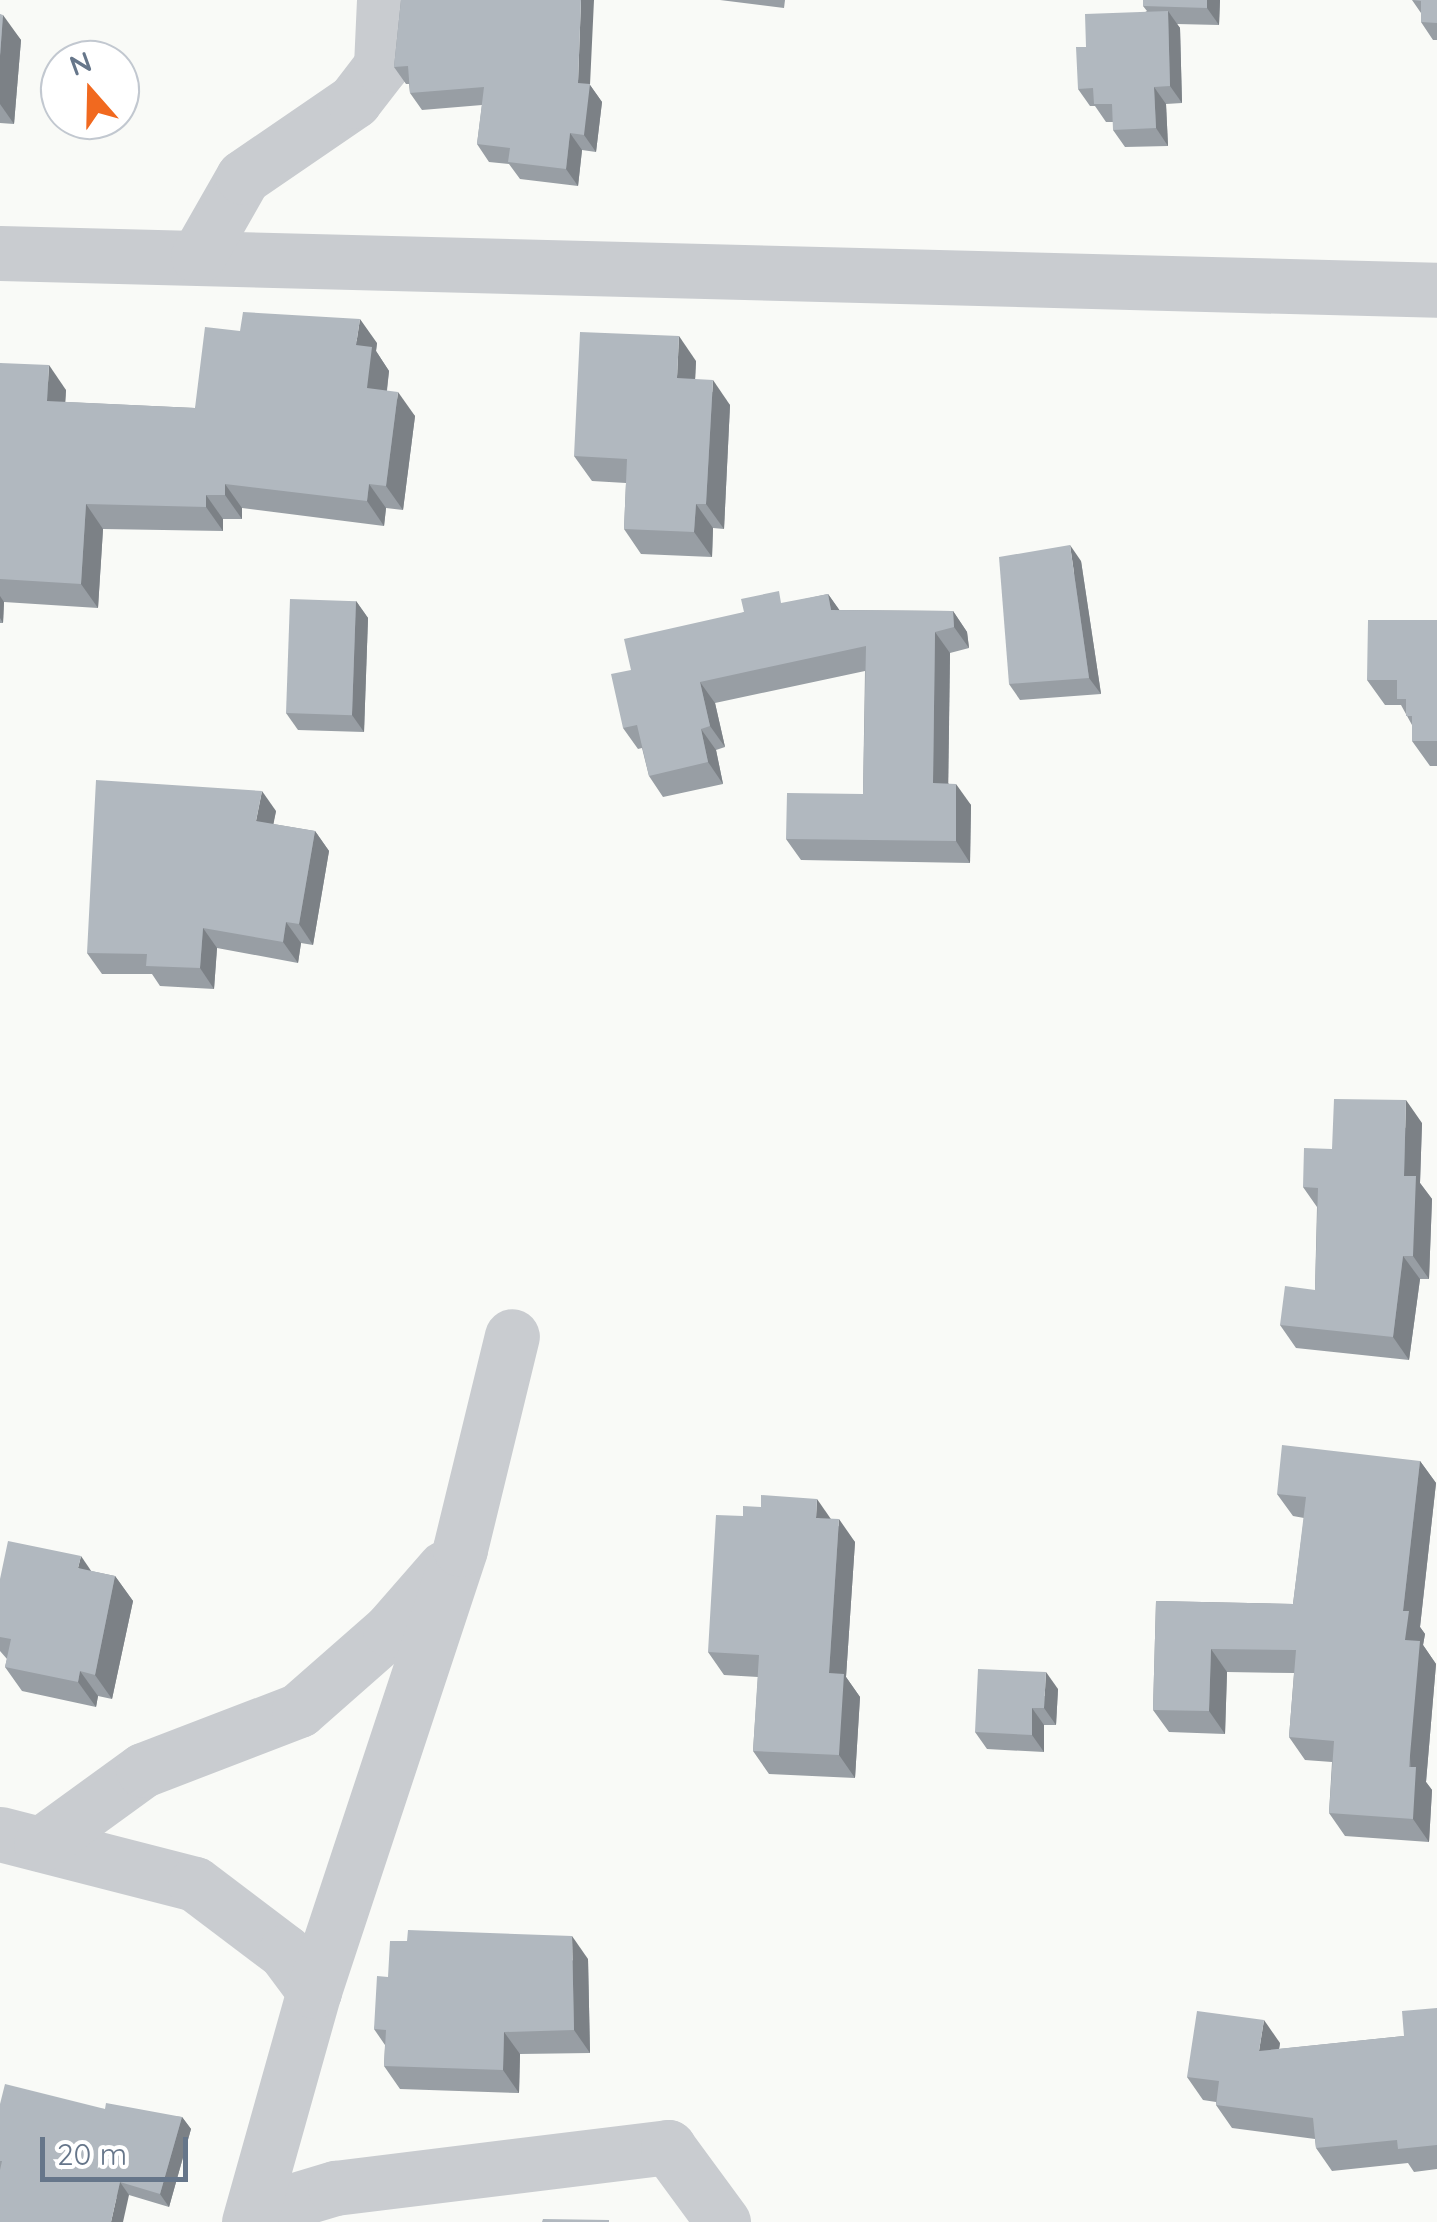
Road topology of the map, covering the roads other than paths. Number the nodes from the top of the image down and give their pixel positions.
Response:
1 (384, 0) edge
2 (0, 253) edge
3 (198, 256) junction
4 (1437, 290) edge
5 (512, 1336) dead end
6 (460, 1549) junction
7 (21, 1839) edge
8 (314, 1992) junction
9 (250, 2217) edge
10 (722, 2222) edge

1 - 3 street
2 - 3 street
3 - 4 street
5 - 6 street
6 - 7 street
6 - 8 street
7 - 8 street
8 - 9 street
9 - 10 street

